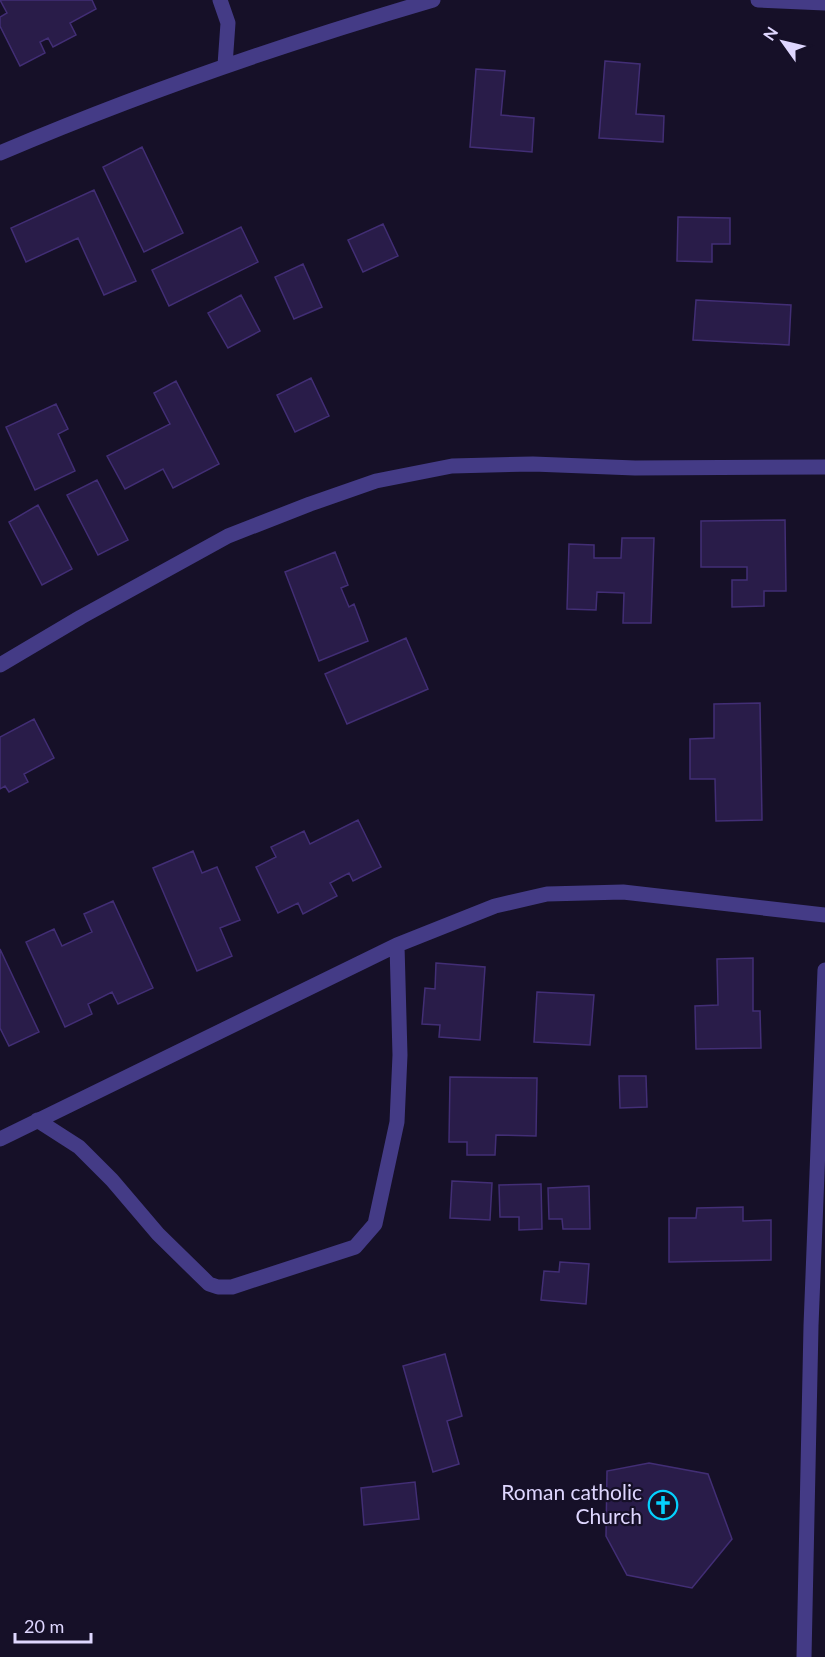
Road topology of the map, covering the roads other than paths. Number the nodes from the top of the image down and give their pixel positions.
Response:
1 (220, 0) edge
2 (433, 0) edge
3 (758, 0) edge
4 (825, 3) edge
5 (225, 65) junction
6 (0, 153) edge
7 (825, 467) edge
8 (0, 665) edge
9 (825, 915) edge
10 (397, 945) junction
11 (825, 970) edge
12 (38, 1120) junction
13 (0, 1139) edge
14 (804, 1657) edge

1 - 5 street
2 - 5 street
3 - 4 street
5 - 6 street
7 - 8 street
9 - 10 street
10 - 12 street
10 - 12 street
11 - 14 street
12 - 13 street

